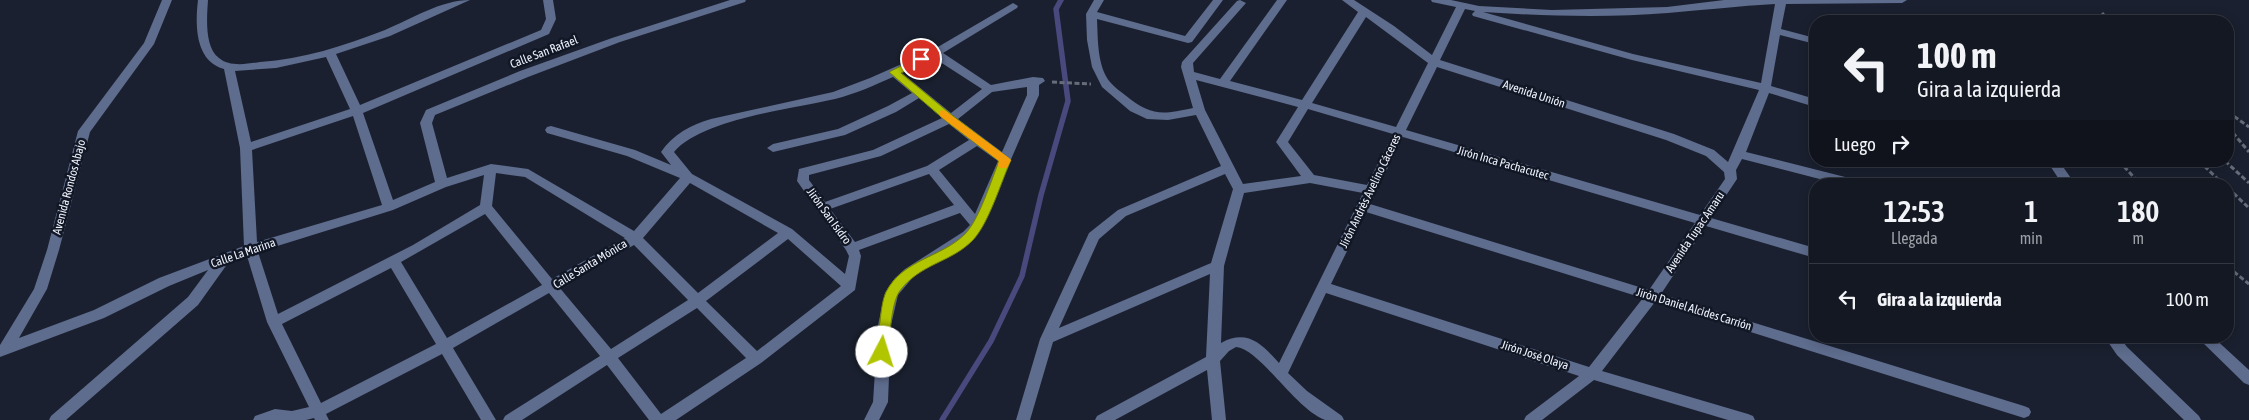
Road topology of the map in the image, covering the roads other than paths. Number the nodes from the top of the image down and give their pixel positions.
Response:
1 (167, 0) edge
2 (203, 0) edge
3 (465, 0) edge
4 (548, 0) edge
5 (741, 0) edge
6 (1100, 0) edge
7 (1218, 0) edge
8 (1282, 0) edge
9 (1347, 0) edge
10 (1436, 0) edge
11 (1680, 0) edge
12 (1902, 0) edge
13 (1780, 1) edge
14 (1242, 2) dead end
15 (1706, 5) junction
16 (1013, 6) dead end
17 (1460, 9) junction
18 (1364, 10) junction
19 (1091, 14) junction
20 (1776, 31) junction
21 (1809, 39) edge
22 (330, 53) junction
23 (935, 53) junction
24 (1434, 62) junction
25 (229, 67) junction
26 (894, 72) junction
27 (1190, 75) junction
28 (1222, 84) junction
29 (989, 89) junction
30 (1765, 90) junction
31 (920, 94) junction
32 (1809, 102) edge
33 (1307, 105) junction
34 (1199, 110) junction
35 (357, 111) junction
36 (949, 119) junction
37 (551, 130) dead end
38 (1399, 132) junction
39 (977, 140) junction
40 (246, 148) junction
41 (772, 148) dead end
42 (1739, 154) junction
43 (1005, 160) junction
44 (2056, 167) edge
45 (491, 168) junction
46 (1228, 168) junction
47 (931, 170) junction
48 (1730, 170) junction
49 (688, 177) junction
50 (1833, 178) edge
51 (2065, 178) edge
52 (1310, 179) junction
53 (442, 184) junction
54 (1239, 189) junction
55 (1371, 190) junction
56 (1363, 206) junction
57 (389, 207) junction
58 (486, 207) junction
59 (823, 207) junction
60 (962, 207) junction
61 (1702, 222) junction
62 (977, 225) junction
63 (788, 232) junction
64 (635, 238) junction
65 (852, 248) junction
66 (251, 249) junction
67 (1809, 251) edge
68 (223, 260) junction
69 (394, 261) junction
70 (1217, 266) junction
71 (850, 286) junction
72 (551, 287) junction
73 (1323, 287) junction
74 (1652, 296) junction
75 (698, 301) junction
76 (274, 322) junction
77 (1047, 339) junction
78 (2116, 343) edge
79 (2210, 343) edge
80 (445, 346) junction
81 (2, 352) edge
82 (610, 358) junction
83 (756, 359) junction
84 (1213, 360) junction
85 (1280, 374) junction
86 (1592, 374) junction
87 (2249, 379) edge
88 (2024, 412) dead end
89 (321, 415) edge
90 (292, 418) edge
91 (1332, 418) edge
92 (56, 420) edge
93 (260, 420) edge
94 (489, 420) edge
95 (510, 420) edge
96 (657, 420) edge
97 (664, 420) edge
98 (871, 420) edge
99 (1023, 420) edge
100 (1102, 420) edge
101 (1219, 420) edge
102 (1532, 420) edge
103 (1748, 420) edge
104 (2194, 420) edge

1 - 81 street, Avenida Rondos Abajo
2 - 25 street
3 - 22 street
4 - 35 street
5 - 53 street, Calle San Rafael
6 - 19 street
7 - 19 street
8 - 28 street
9 - 18 street, Avenida Unión
10 - 15 street
10 - 17 street
11 - 15 street
12 - 13 street
13 - 15 street
13 - 20 street, Avenida Tupac Amaru
14 - 27 street
16 - 23 street
17 - 24 street, Jirón Andrés Avelino Cáceres
17 - 30 street
18 - 24 street, Avenida Unión
18 - 33 street
19 - 34 street
20 - 21 street
20 - 30 street, Avenida Tupac Amaru
22 - 25 street
22 - 35 street
23 - 26 street
23 - 29 street
24 - 38 street, Jirón Andrés Avelino Cáceres
24 - 48 street, Avenida Unión
25 - 40 street
26 - 31 street
26 - 49 street
27 - 28 street, Jirón Inca Pachacutec
27 - 34 street
28 - 33 street, Jirón Inca Pachacutec
29 - 36 street, Jirón San Isidro
29 - 43 street, Jirón San Isidro
30 - 32 street
30 - 42 street, Avenida Tupac Amaru
31 - 36 street
31 - 41 street
33 - 38 street, Jirón Inca Pachacutec
33 - 52 street
34 - 46 street
35 - 40 street
35 - 57 street
36 - 39 street
36 - 59 street, Jirón San Isidro
37 - 49 street
38 - 55 street, Jirón Andrés Avelino Cáceres
38 - 61 street, Jirón Inca Pachacutec
39 - 43 street
39 - 47 street
40 - 66 street
42 - 48 street, Avenida Tupac Amaru
42 - 50 street
43 - 62 street
44 - 51 street
45 - 53 street, Calle La Marina
45 - 58 street
45 - 64 street
46 - 54 street
46 - 77 street
47 - 59 street
47 - 60 street
48 - 61 street, Avenida Tupac Amaru
49 - 63 street
49 - 64 street, Calle Santa Mónica
52 - 54 street
52 - 55 street
53 - 57 street, Calle La Marina
54 - 70 street
55 - 56 street, Jirón Andrés Avelino Cáceres
56 - 73 street, Jirón Andrés Avelino Cáceres
56 - 74 street, Jirón Daniel Alcides Carrión
57 - 66 street, Calle La Marina
58 - 69 street
58 - 72 street
59 - 65 street, Jirón San Isidro
60 - 62 street
60 - 65 street
61 - 67 street, Jirón Inca Pachacutec
61 - 74 street, Avenida Tupac Amaru
62 - 98 street
63 - 71 street
63 - 75 street
64 - 72 street, Calle Santa Mónica
64 - 75 street
65 - 71 street, Jirón San Isidro
66 - 68 street, Calle La Marina
66 - 76 street
68 - 81 street, Calle La Marina
68 - 92 street
69 - 76 street
69 - 80 street
70 - 77 street
70 - 84 street
71 - 83 street
72 - 80 street, Calle Santa Mónica
72 - 82 street
73 - 85 street, Jirón Andrés Avelino Cáceres
73 - 86 street, Jirón José Olaya
74 - 86 street, Avenida Tupac Amaru
74 - 88 street, Jirón Daniel Alcides Carrión
75 - 82 street
75 - 83 street
76 - 89 street
77 - 99 street
78 - 104 street
79 - 87 street
80 - 89 street, Calle Santa Mónica
80 - 94 street
82 - 95 street
82 - 96 street
83 - 97 street
84 - 85 street
84 - 100 street
84 - 101 street
85 - 91 street
86 - 102 street, Avenida Tupac Amaru
86 - 103 street, Jirón José Olaya
89 - 90 street, Calle Santa Mónica
90 - 93 street

